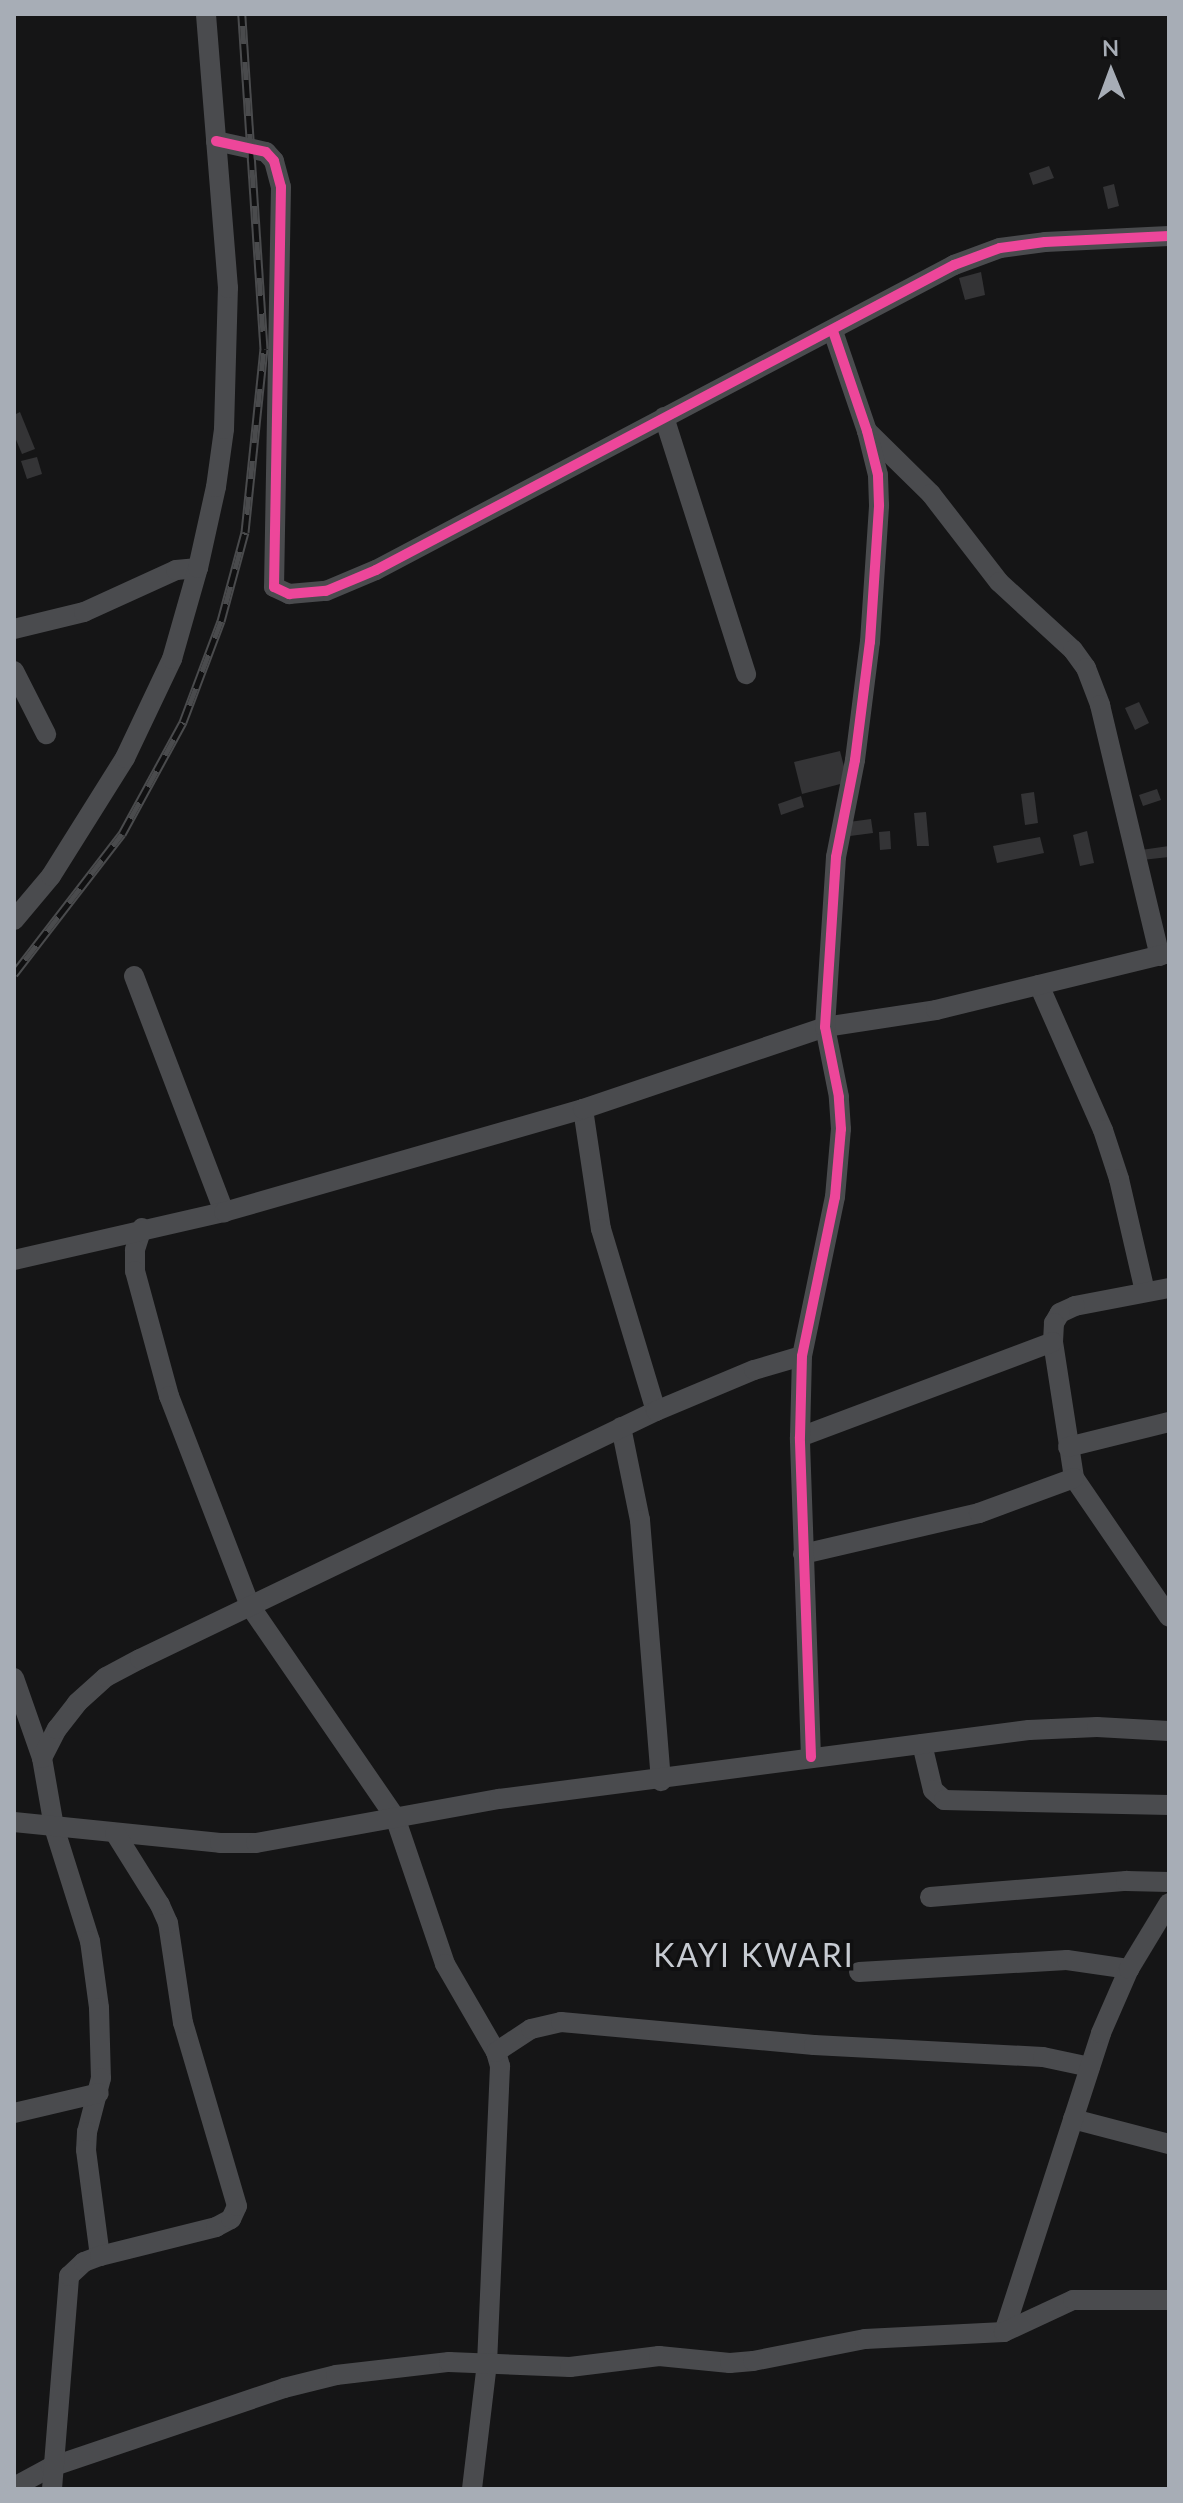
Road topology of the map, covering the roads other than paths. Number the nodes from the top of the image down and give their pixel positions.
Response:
1 (206, 14) edge
2 (216, 141) junction
3 (1169, 236) edge
4 (833, 331) junction
5 (664, 417) junction
6 (867, 431) junction
7 (198, 568) junction
8 (14, 629) edge
9 (14, 671) edge
10 (746, 674) dead end
11 (46, 734) dead end
12 (14, 920) edge
13 (1165, 954) edge
14 (134, 976) dead end
15 (1039, 985) junction
16 (825, 1027) junction
17 (583, 1109) junction
18 (224, 1212) junction
19 (142, 1228) junction
20 (14, 1260) edge
21 (1169, 1288) edge
22 (1145, 1292) junction
23 (1053, 1342) junction
24 (802, 1356) junction
25 (656, 1411) junction
26 (1169, 1422) edge
27 (621, 1427) junction
28 (800, 1437) junction
29 (1068, 1447) junction
30 (1074, 1478) junction
31 (803, 1554) junction
32 (250, 1606) junction
33 (1169, 1617) edge
34 (14, 1678) edge
35 (1169, 1731) edge
36 (922, 1744) junction
37 (811, 1757) junction
38 (42, 1758) junction
39 (661, 1781) junction
40 (1169, 1805) edge
41 (395, 1817) junction
42 (14, 1822) edge
43 (54, 1827) junction
44 (115, 1833) junction
45 (1169, 1882) edge
46 (930, 1897) dead end
47 (1169, 1903) edge
48 (1129, 1969) junction
49 (859, 1972) dead end
50 (496, 2052) junction
51 (1090, 2067) junction
52 (99, 2093) junction
53 (14, 2113) edge
54 (1073, 2119) junction
55 (1169, 2144) edge
56 (100, 2256) junction
57 (1169, 2300) edge
58 (1004, 2332) junction
59 (487, 2363) junction
60 (51, 2467) junction
61 (14, 2487) edge
62 (52, 2489) edge
63 (472, 2489) edge

1 - 2 street
2 - 5 street
2 - 7 street
3 - 4 street
4 - 5 street
4 - 6 street
5 - 10 street
6 - 13 street
6 - 16 street
7 - 8 street
7 - 12 street
9 - 11 street
13 - 15 street
14 - 18 street
15 - 16 street
15 - 22 street
16 - 17 street
16 - 24 street
17 - 18 street
17 - 25 street
18 - 19 street
19 - 20 street
19 - 32 street
21 - 22 street
22 - 23 street
23 - 28 street
23 - 29 street
24 - 25 street
24 - 28 street
25 - 27 street
26 - 29 street
27 - 32 street
27 - 39 street
28 - 31 street
29 - 30 street
30 - 31 street
30 - 33 street
31 - 37 street
32 - 38 street
32 - 41 street
34 - 38 street
35 - 36 street
36 - 37 street
36 - 40 street
37 - 39 street
38 - 43 street
39 - 41 street
41 - 44 street
41 - 50 street
42 - 43 street
43 - 44 street
43 - 52 street
44 - 56 street
45 - 46 street
47 - 48 street
48 - 49 street
48 - 51 street
50 - 51 street
50 - 59 street
51 - 54 street
52 - 53 street
52 - 56 street
54 - 55 street
54 - 58 street
56 - 60 street
57 - 58 street
58 - 59 street
59 - 60 street
59 - 63 street
60 - 61 street
60 - 62 street

